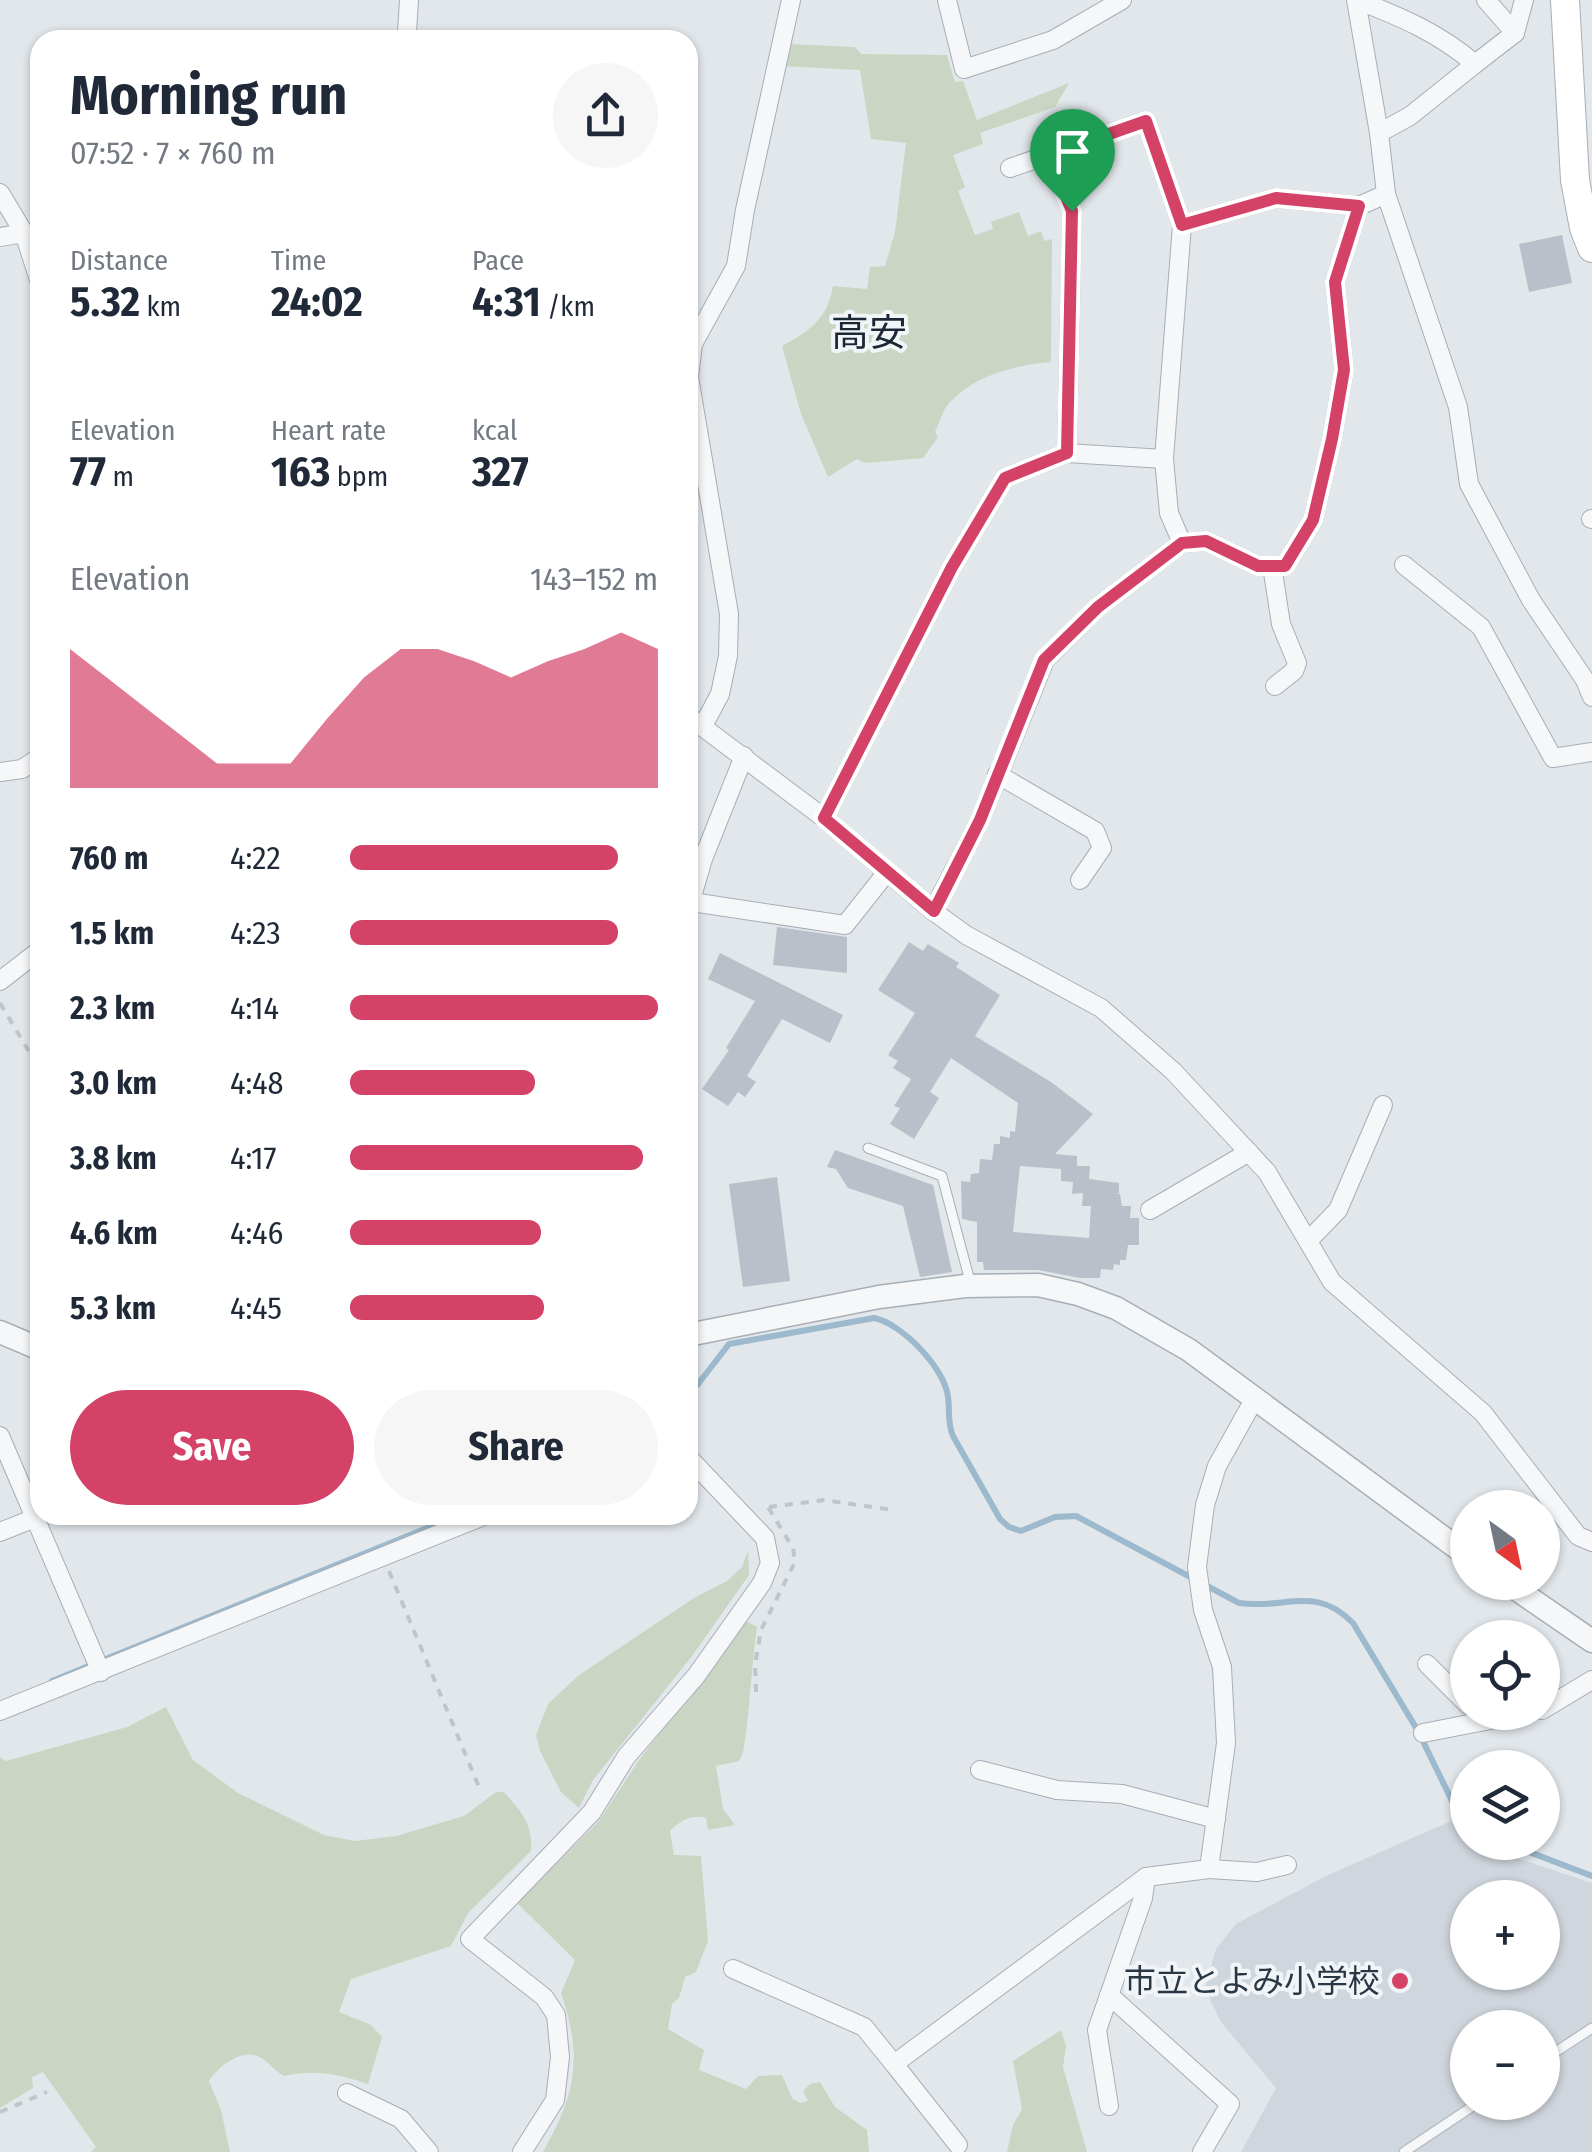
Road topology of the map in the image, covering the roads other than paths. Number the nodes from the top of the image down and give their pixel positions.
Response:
1 (409, 0) edge
2 (791, 0) edge
3 (1122, 0) edge
4 (1356, 0) edge
5 (1486, 0) edge
6 (1524, 0) edge
7 (1565, 0) edge
8 (944, 1) edge
9 (408, 30) edge
10 (1515, 33) junction
11 (1475, 64) junction
12 (1380, 133) junction
13 (1049, 155) junction
14 (1010, 168) dead end
15 (0, 192) edge
16 (1386, 194) junction
17 (1359, 206) junction
18 (1182, 225) junction
19 (24, 233) junction
20 (1589, 233) edge
21 (0, 237) edge
22 (30, 252) edge
23 (698, 335) edge
24 (698, 430) edge
25 (1067, 453) junction
26 (1164, 459) junction
27 (1182, 543) junction
28 (1404, 565) dead end
29 (1272, 566) junction
30 (1275, 686) dead end
31 (1592, 696) edge
32 (698, 718) edge
33 (698, 723) edge
34 (1592, 752) edge
35 (744, 756) junction
36 (30, 764) edge
37 (0, 772) edge
38 (998, 774) junction
39 (824, 818) junction
40 (698, 848) edge
41 (887, 872) junction
42 (1080, 880) dead end
43 (698, 908) edge
44 (934, 911) junction
45 (30, 958) edge
46 (0, 981) edge
47 (1383, 1105) dead end
48 (868, 1148) dead end
49 (1249, 1152) junction
50 (1150, 1210) dead end
51 (1308, 1241) junction
52 (972, 1286) junction
53 (0, 1332) edge
54 (698, 1332) edge
55 (30, 1345) edge
56 (1255, 1398) junction
57 (0, 1436) edge
58 (698, 1467) edge
59 (30, 1506) edge
60 (30, 1520) edge
61 (38, 1525) edge
62 (461, 1525) edge
63 (0, 1532) edge
64 (1592, 1542) edge
65 (1450, 1543) edge
66 (1532, 1600) edge
67 (1592, 1642) edge
68 (1427, 1664) dead end
69 (101, 1672) junction
70 (1592, 1680) edge
71 (1450, 1686) edge
72 (1560, 1699) edge
73 (0, 1710) edge
74 (1450, 1726) edge
75 (1423, 1733) dead end
76 (980, 1770) dead end
77 (1216, 1818) junction
78 (1287, 1865) dead end
79 (1209, 1869) junction
80 (1146, 1876) junction
81 (734, 1969) dead end
82 (1109, 1994) junction
83 (1592, 2028) edge
84 (1560, 2048) edge
85 (894, 2064) junction
86 (347, 2093) dead end
87 (1110, 2106) dead end
88 (1453, 2120) edge
89 (958, 2146) dead end
90 (429, 2152) edge
91 (522, 2152) edge
92 (1202, 2152) edge
93 (1404, 2152) edge

1 - 9 street
2 - 23 street
3 - 8 street
4 - 11 street
4 - 12 street
5 - 10 street
6 - 10 street
7 - 20 main road
10 - 11 street
11 - 12 street
12 - 16 street
13 - 14 street
13 - 18 street
13 - 25 street
15 - 19 street
16 - 17 street
16 - 31 street
17 - 18 street
17 - 29 street
18 - 26 street
19 - 21 street
19 - 22 street
24 - 32 street
25 - 26 street
25 - 39 street
26 - 27 street
27 - 29 street
27 - 38 street
28 - 34 street
29 - 30 street
33 - 35 street
35 - 39 street
35 - 40 street
36 - 37 street
38 - 42 street
38 - 44 street
39 - 41 street
41 - 43 street
41 - 44 street
44 - 49 street
45 - 46 street
47 - 51 street
48 - 52 lane
49 - 50 street
49 - 51 street
51 - 64 street
52 - 54 street
52 - 56 street
53 - 55 street
56 - 65 street
56 - 77 street
57 - 59 street
58 - 91 street
60 - 63 street
61 - 69 street
62 - 69 street
66 - 67 street
68 - 71 street
69 - 73 street
70 - 72 street
74 - 75 street
76 - 77 street
77 - 79 street
78 - 79 street
79 - 80 street
80 - 82 street
80 - 85 street
81 - 85 street
82 - 87 street
82 - 92 street
83 - 84 lane
85 - 89 street
86 - 90 street
88 - 93 lane

